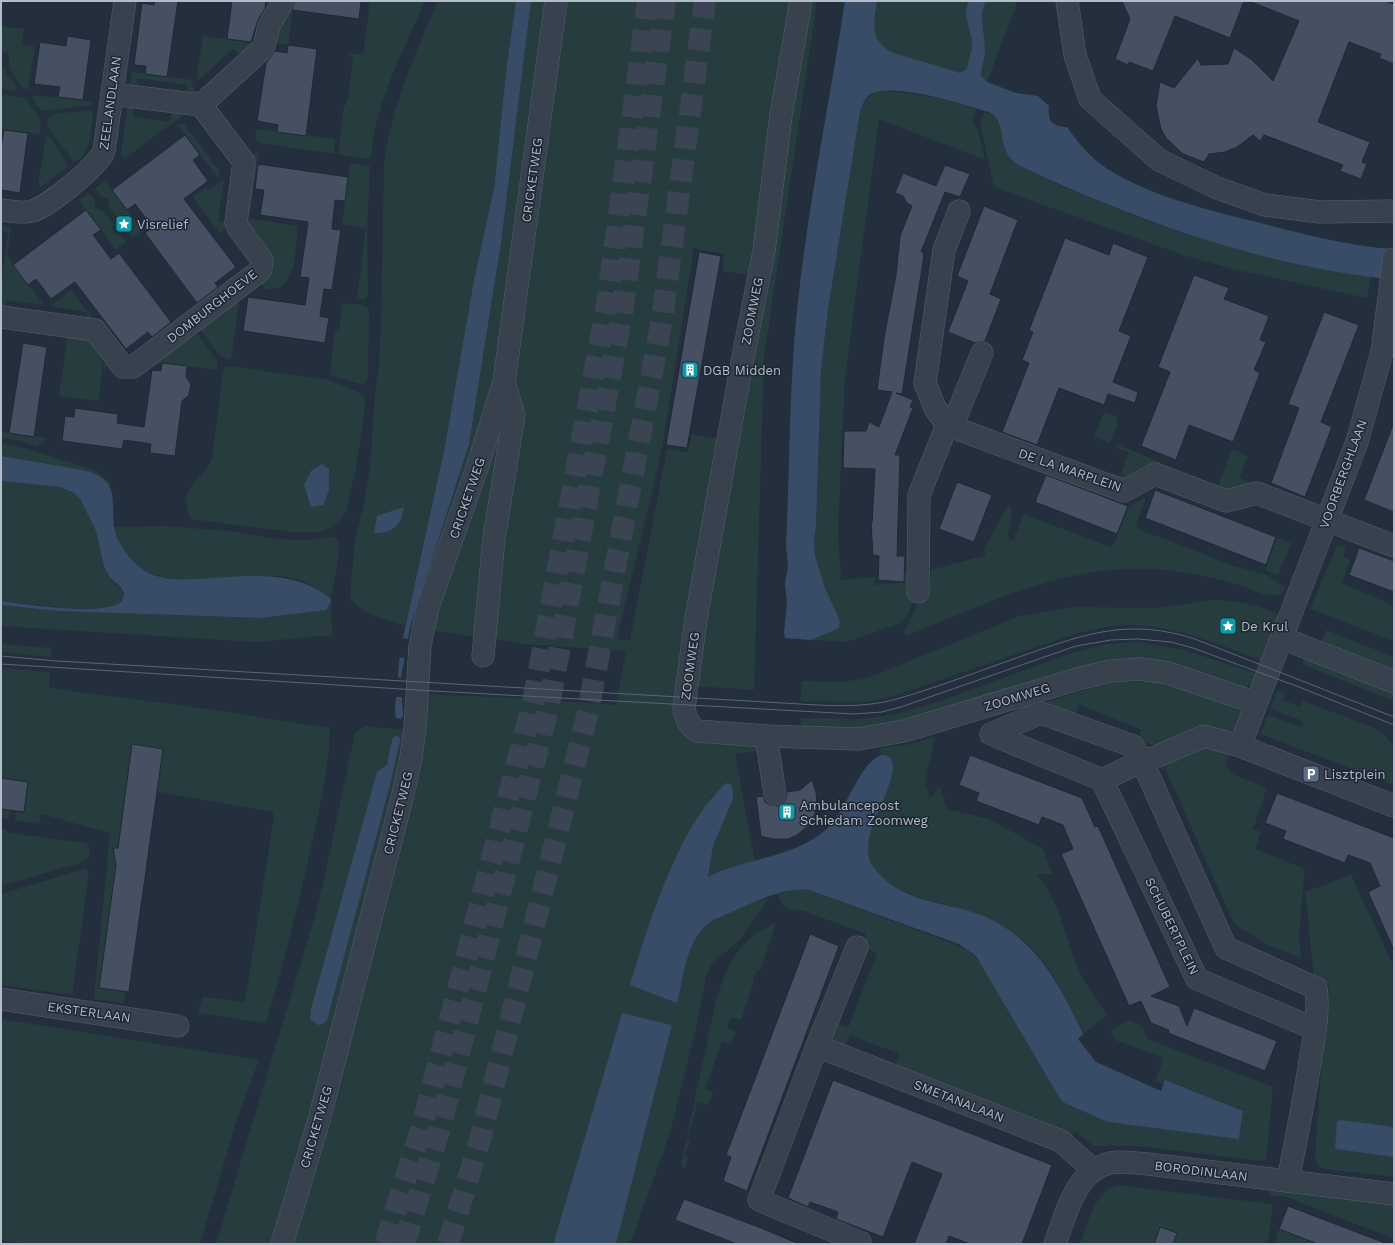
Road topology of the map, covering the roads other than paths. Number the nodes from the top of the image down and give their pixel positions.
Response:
1 (124, 1) edge
2 (283, 1) edge
3 (556, 1) edge
4 (801, 1) edge
5 (1067, 1) edge
6 (112, 94) junction
7 (201, 105) junction
8 (1, 210) edge
9 (959, 211) dead end
10 (1393, 217) edge
11 (1394, 259) edge
12 (1, 317) edge
13 (982, 353) dead end
14 (504, 382) junction
15 (947, 425) junction
16 (1327, 520) junction
17 (1394, 546) edge
18 (918, 592) dead end
19 (1282, 638) junction
20 (482, 656) dead end
21 (1394, 682) edge
22 (1256, 703) junction
23 (766, 736) junction
24 (1240, 746) junction
25 (1142, 761) junction
26 (1102, 780) junction
27 (775, 794) dead end
28 (1394, 806) edge
29 (857, 947) dead end
30 (1, 1000) edge
31 (178, 1026) dead end
32 (1315, 1029) junction
33 (817, 1046) junction
34 (1093, 1170) junction
35 (1288, 1181) junction
36 (1394, 1194) edge
37 (282, 1244) edge
38 (859, 1244) edge
39 (1055, 1244) edge

1 - 6 street, ZEELANDLAAN
2 - 7 street
3 - 14 street, CRICKETWEG
4 - 23 street, ZOOMWEG
5 - 10 street
6 - 7 street
6 - 8 street, ZEELANDLAAN
7 - 12 street, DOMBURGHOEVE
9 - 15 street
11 - 16 street, VOORBERGHLAAN
13 - 15 street
14 - 20 street, CRICKETWEG
14 - 37 street, CRICKETWEG
15 - 16 street, DE LA MARPLEIN
15 - 18 street
16 - 17 street
16 - 19 street, VOORBERGHLAAN
19 - 21 street
19 - 22 street, VOORBERGHLAAN
22 - 23 street, ZOOMWEG
22 - 24 street
23 - 27 street
24 - 25 street
24 - 28 street
25 - 26 street
25 - 26 street
25 - 32 street
26 - 32 street, SCHUBERTPLEIN
29 - 33 street
30 - 31 street, EKSTERLAAN
32 - 35 street
33 - 34 street, SMETANALAAN
33 - 38 street
34 - 35 street, BORODINLAAN
34 - 39 street, BORODINLAAN
35 - 36 street, BORODINLAAN

